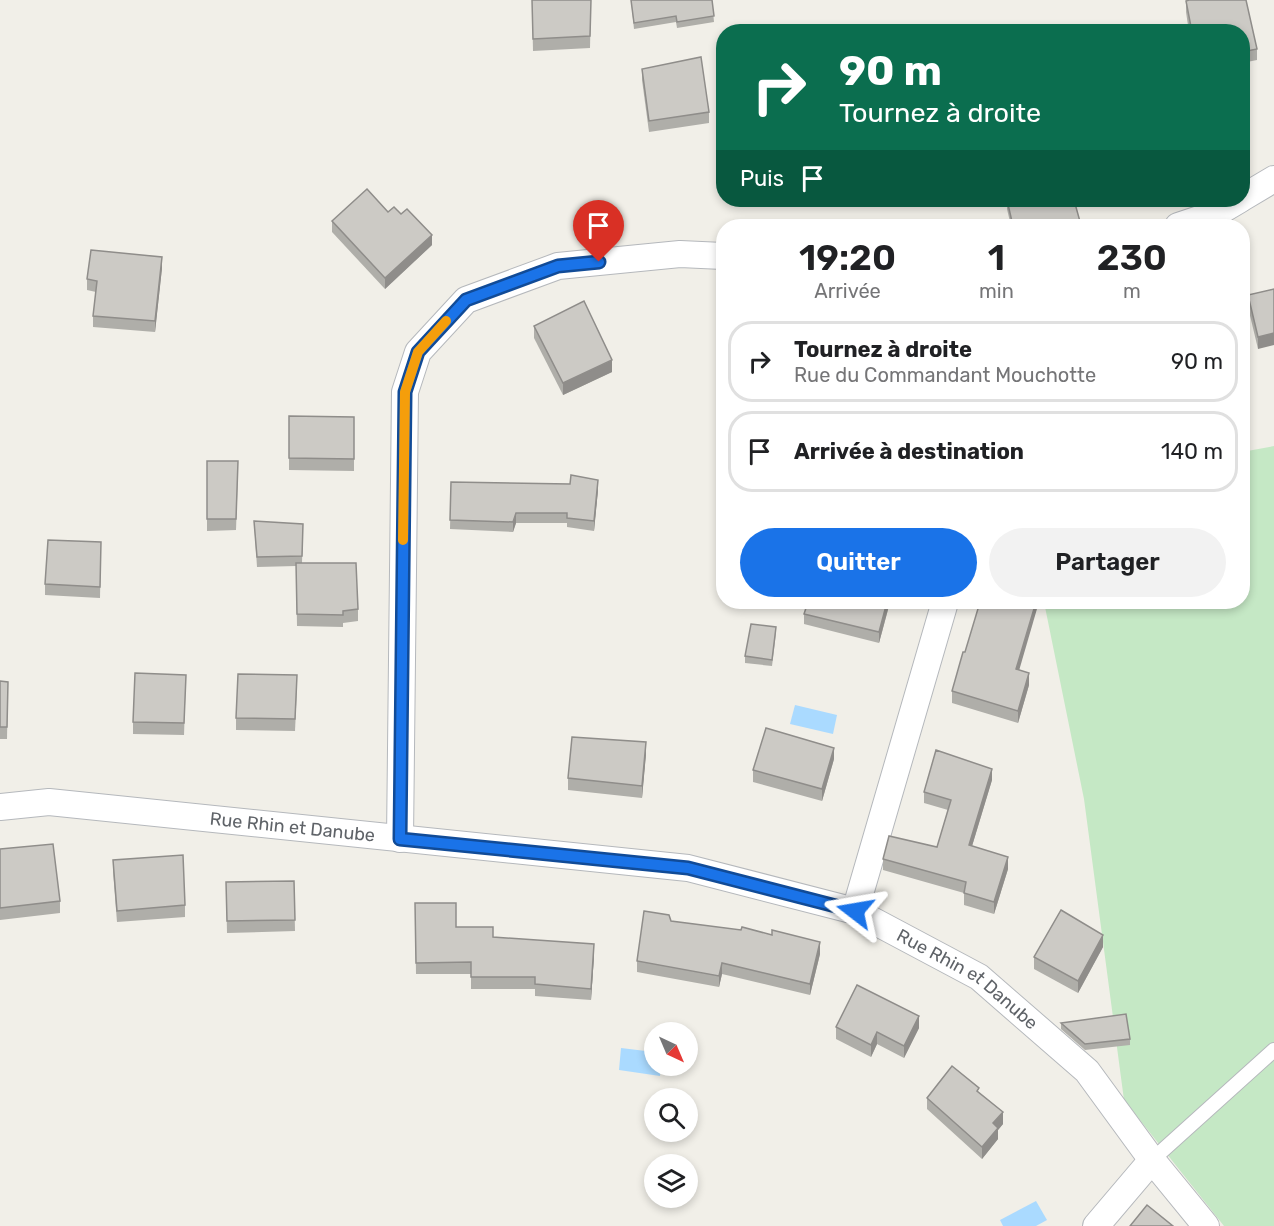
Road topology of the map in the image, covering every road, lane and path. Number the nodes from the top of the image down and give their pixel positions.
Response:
1 (1274, 179) edge
2 (1250, 194) edge
3 (1227, 207) edge
4 (1199, 219) edge
5 (716, 256) edge
6 (943, 609) edge
7 (0, 807) edge
8 (400, 839) junction
9 (855, 911) junction
10 (1274, 1050) edge
11 (1152, 1160) junction
12 (1096, 1226) edge
13 (1206, 1226) edge

1 - 2 street
3 - 4 street
5 - 8 street
6 - 9 street
7 - 8 street, Rue Rhin et Danube
8 - 9 street, Rue Rhin et Danube
9 - 11 street, Rue Rhin et Danube
10 - 11 lane
11 - 12 street
11 - 13 street, Rue Rhin et Danube

